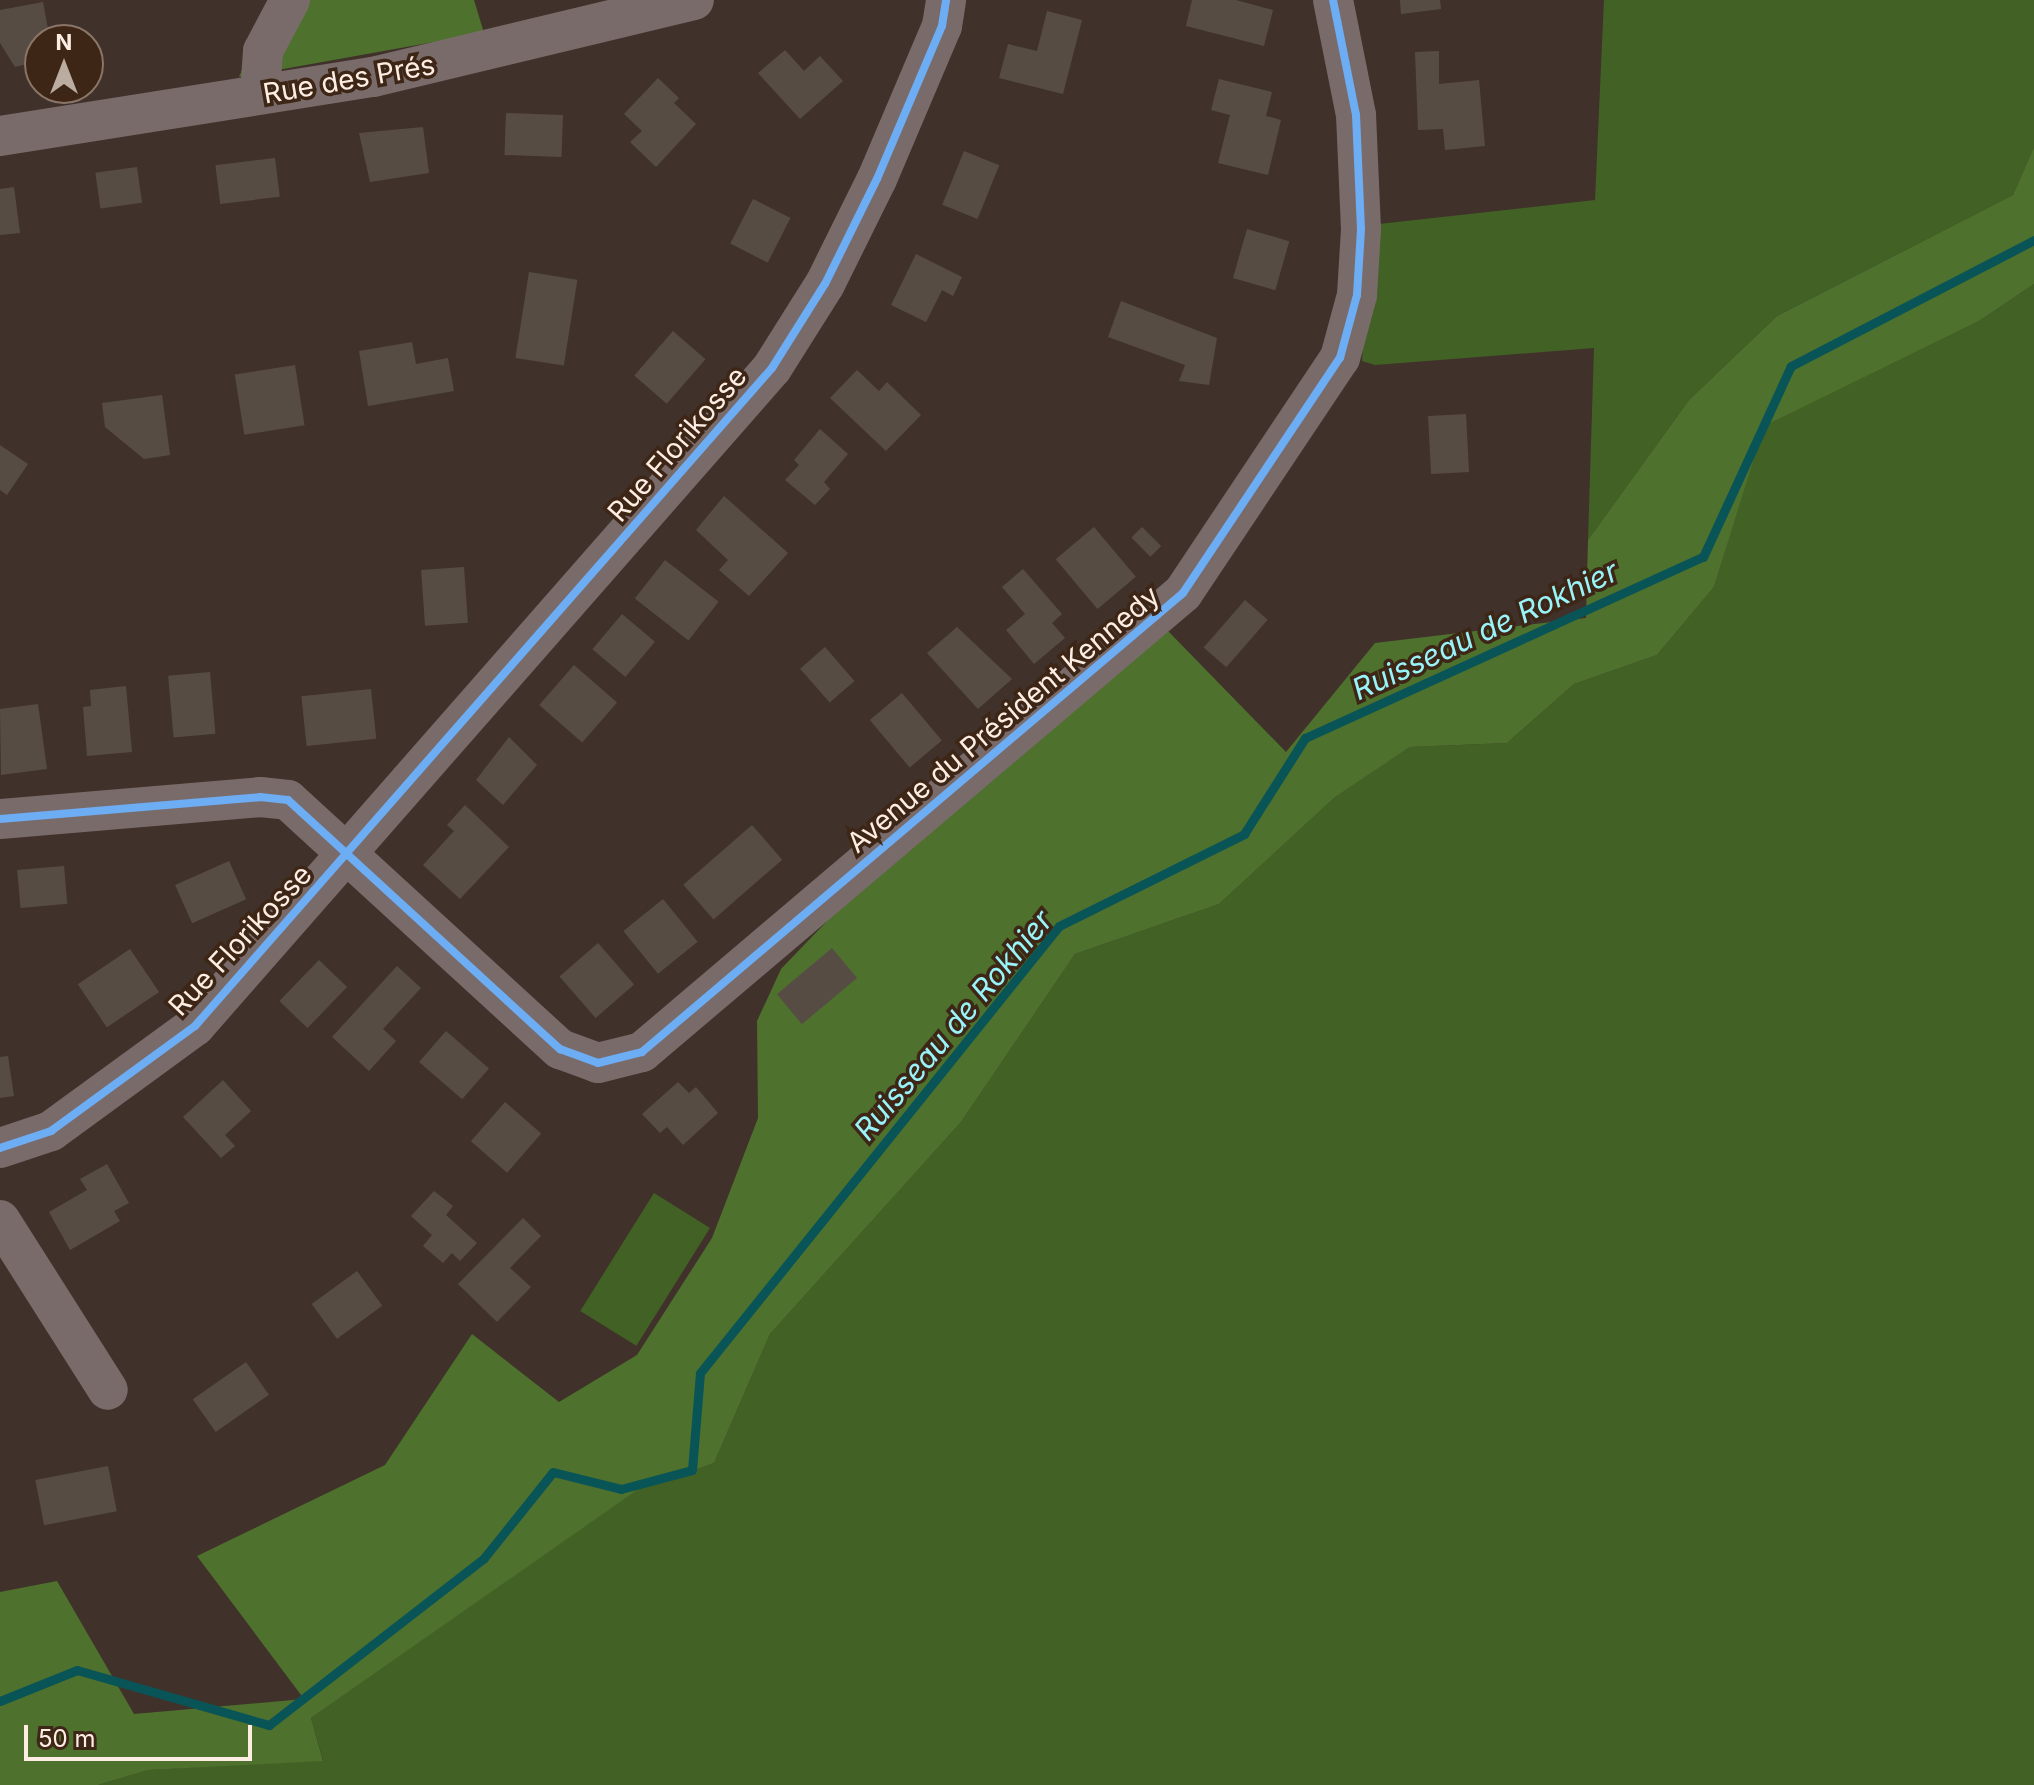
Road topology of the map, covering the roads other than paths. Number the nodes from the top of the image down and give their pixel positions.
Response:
1 (290, 0) edge
2 (694, 0) edge
3 (946, 0) edge
4 (1333, 0) edge
5 (260, 94) junction
6 (0, 136) edge
7 (0, 819) edge
8 (347, 856) junction
9 (0, 1148) edge
10 (0, 1220) edge
11 (108, 1390) dead end

1 - 5 street
2 - 5 street, Rue des Prés
3 - 8 street, Rue Florikosse
4 - 8 street, Avenue du Président Kennedy
5 - 6 street, Rue des Prés
7 - 8 street, Rue Florikosse
8 - 9 street, Rue Florikosse
10 - 11 street

